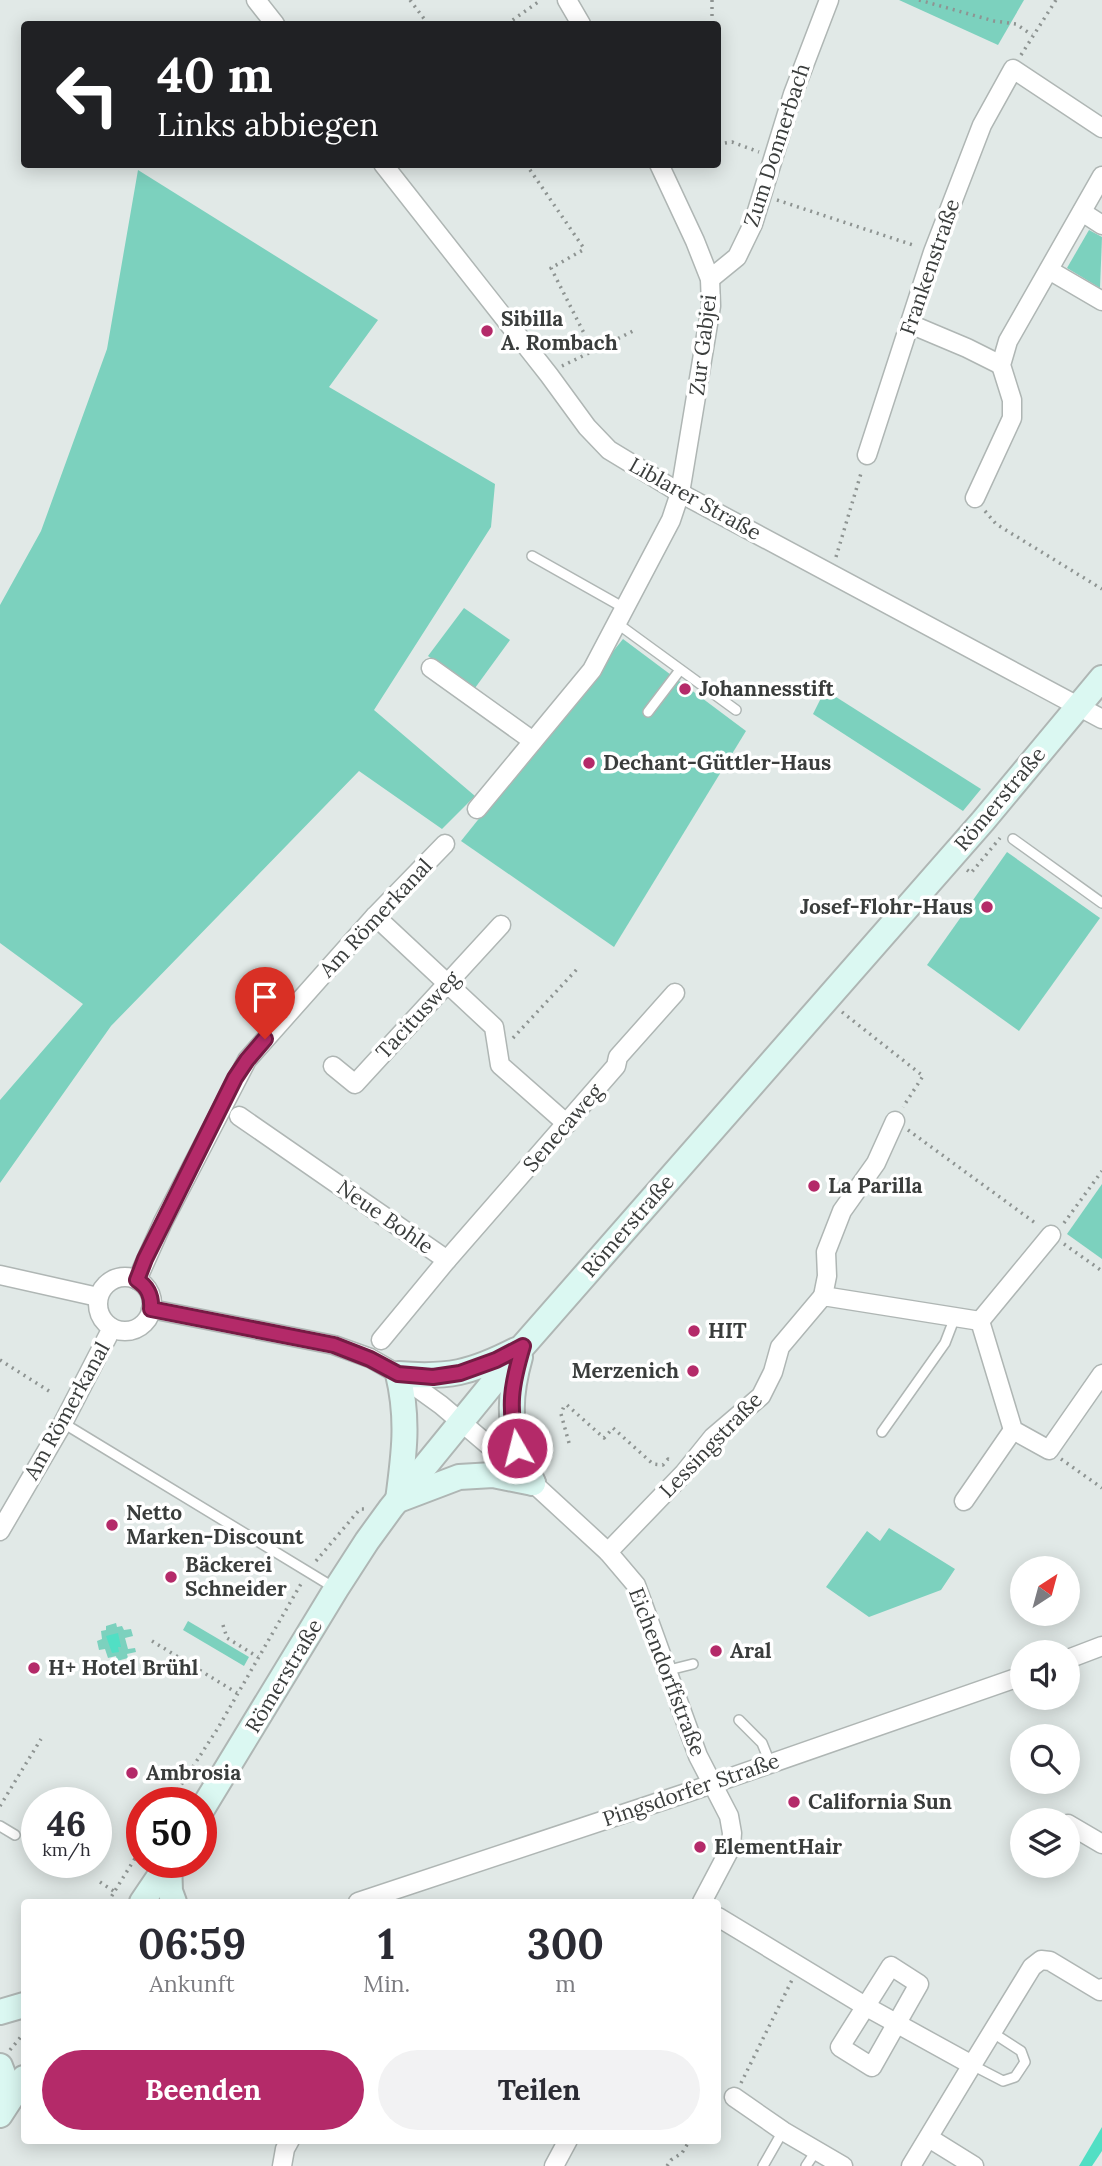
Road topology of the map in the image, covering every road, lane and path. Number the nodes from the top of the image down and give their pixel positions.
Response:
1 (256, 0) edge
2 (410, 0) edge
3 (541, 0) edge
4 (567, 0) edge
5 (712, 0) edge
6 (829, 0) edge
7 (919, 0) edge
8 (1056, 0) edge
9 (273, 21) edge
10 (426, 21) edge
11 (511, 21) edge
12 (579, 21) edge
13 (712, 21) edge
14 (1032, 36) junction
15 (1013, 69) junction
16 (1102, 128) edge
17 (721, 144) edge
18 (772, 156) junction
19 (386, 168) edge
20 (529, 168) edge
21 (661, 168) edge
22 (1102, 176) edge
23 (762, 195) junction
24 (1082, 212) junction
25 (1102, 225) edge
26 (898, 240) dead end
27 (1049, 270) junction
28 (710, 279) junction
29 (1102, 301) edge
30 (910, 324) junction
31 (635, 330) dead end
32 (593, 351) junction
33 (1001, 365) junction
34 (549, 375) junction
35 (867, 455) joint
36 (680, 493) junction
37 (975, 498) joint
38 (532, 556) dead end
39 (830, 574) junction
40 (1102, 589) edge
41 (622, 617) junction
42 (431, 668) dead end
43 (680, 670) junction
44 (1102, 678) edge
45 (1079, 707) junction
46 (736, 710) dead end
47 (648, 712) dead end
48 (1102, 719) edge
49 (533, 741) junction
50 (477, 809) dead end
51 (1013, 839) dead end
52 (445, 844) dead end
53 (1102, 903) edge
54 (374, 916) junction
55 (501, 925) dead end
56 (578, 968) dead end
57 (448, 983) junction
58 (675, 993) dead end
59 (827, 1000) junction
60 (497, 1055) junction
61 (333, 1066) dead end
62 (239, 1116) dead end
63 (895, 1121) junction
64 (567, 1124) junction
65 (1102, 1171) edge
66 (1051, 1235) junction
67 (447, 1260) junction
68 (1102, 1271) edge
69 (0, 1275) edge
70 (137, 1280) junction
71 (823, 1296) junction
72 (98, 1297) junction
73 (151, 1309) junction
74 (955, 1317) junction
75 (980, 1321) junction
76 (112, 1328) junction
77 (381, 1340) dead end
78 (523, 1346) junction
79 (0, 1360) edge
80 (398, 1374) junction
81 (1102, 1374) edge
82 (52, 1393) dead end
83 (461, 1422) junction
84 (63, 1423) junction
85 (1013, 1430) junction
86 (882, 1432) dead end
87 (569, 1443) dead end
88 (1049, 1450) junction
89 (668, 1459) dead end
90 (533, 1483) junction
91 (1102, 1488) edge
92 (964, 1501) dead end
93 (394, 1504) junction
94 (0, 1531) edge
95 (608, 1552) junction
96 (308, 1571) junction
97 (336, 1589) junction
98 (223, 1625) dead end
99 (152, 1642) dead end
100 (1102, 1646) edge
101 (1080, 1654) edge
102 (258, 1657) junction
103 (693, 1664) dead end
104 (669, 1670) junction
105 (1010, 1680) edge
106 (237, 1693) junction
107 (739, 1720) dead end
108 (41, 1739) dead end
109 (770, 1763) junction
110 (713, 1783) junction
111 (180, 1787) edge
112 (216, 1787) edge
113 (0, 1806) edge
114 (0, 1826) edge
115 (1080, 1831) edge
116 (15, 1835) dead end
117 (1102, 1844) edge
118 (126, 1874) edge
119 (158, 1878) edge
120 (170, 1878) edge
121 (100, 1882) dead end
122 (115, 1892) junction
123 (110, 1899) edge
124 (144, 1899) edge
125 (173, 1899) edge
126 (367, 1899) edge
127 (704, 1899) edge
128 (721, 1919) edge
129 (800, 1965) junction
130 (1101, 1991) edge
131 (21, 2006) edge
132 (865, 2006) junction
133 (0, 2012) edge
134 (895, 2023) junction
135 (993, 2033) junction
136 (21, 2037) edge
137 (0, 2050) edge
138 (972, 2065) junction
139 (0, 2066) edge
140 (21, 2083) edge
141 (734, 2097) joint
142 (4, 2109) edge
143 (783, 2131) junction
144 (929, 2138) junction
145 (287, 2144) edge
146 (566, 2144) edge
147 (688, 2144) edge
148 (811, 2158) edge
149 (282, 2166) edge
150 (554, 2166) edge
151 (667, 2166) edge
152 (763, 2166) edge
153 (843, 2166) edge
154 (911, 2166) edge
155 (974, 2166) edge

1 - 9 street
2 - 10 path
3 - 11 path
4 - 12 street
5 - 13 path
6 - 18 street, Zum Donnerbach
7 - 14 path
8 - 14 path
14 - 15 path
15 - 16 street
15 - 30 street, Frankenstraße
17 - 18 path
18 - 23 street, Zum Donnerbach
19 - 34 street, Liblarer Straße
20 - 32 path
21 - 28 street, Zur Gabjei
22 - 24 street
23 - 26 path
23 - 28 street, Zum Donnerbach
24 - 25 street
24 - 27 street
27 - 29 street
27 - 33 street
28 - 36 street, Zur Gabjei
30 - 33 street
30 - 35 street, Frankenstraße
31 - 32 path
32 - 34 path
33 - 37 street
34 - 36 street, Liblarer Straße
35 - 39 path
36 - 39 street, Liblarer Straße
36 - 41 street, Zur Gabjei
37 - 40 path
38 - 41 lane
39 - 45 street, Liblarer Straße
41 - 43 lane
41 - 49 street, Zur Gabjei
42 - 49 street
43 - 46 lane
43 - 47 lane
44 - 45 main road, Römerstraße
45 - 48 street, Liblarer Straße
45 - 59 main road, Römerstraße
49 - 50 street, Zur Gabjei
51 - 53 lane
52 - 54 street, Am Römerkanal
54 - 57 street
54 - 70 street, Am Römerkanal
55 - 57 street, Tacitusweg
56 - 60 path
57 - 60 street
57 - 61 street, Tacitusweg
58 - 64 street, Senecaweg
59 - 63 path
59 - 78 main road, Römerstraße
60 - 64 street
62 - 67 street, Neue Bohle
63 - 66 path
63 - 71 street
64 - 67 street, Senecaweg
65 - 66 path
66 - 68 path
66 - 75 street
67 - 77 street, Neue Bohle
69 - 72 street
70 - 72 street
70 - 73 street
71 - 74 street
71 - 95 street, Lessingstraße
72 - 76 street
73 - 76 street
73 - 80 street
74 - 75 street
74 - 86 lane
75 - 85 street
76 - 84 street, Am Römerkanal
78 - 80 main road
78 - 83 main road, Römerstraße
78 - 90 main road
79 - 82 path
80 - 83 street
80 - 93 main road
81 - 88 street
83 - 90 street, Eichendorffstraße
83 - 93 main road, Römerstraße
84 - 94 street, Am Römerkanal
84 - 96 lane
85 - 88 street
85 - 92 street
87 - 89 path
88 - 91 path
90 - 93 main road
90 - 95 street, Eichendorffstraße
93 - 96 path
93 - 97 main road, Römerstraße
95 - 104 street, Eichendorffstraße
96 - 97 lane
96 - 102 path
97 - 112 main road, Römerstraße
98 - 102 path
99 - 106 path
100 - 101 street
102 - 106 path
103 - 104 lane
104 - 110 street, Eichendorffstraße
105 - 109 street, Pingsdorfer Straße
106 - 111 path
107 - 109 lane
108 - 113 path
109 - 110 street, Pingsdorfer Straße
110 - 126 street, Pingsdorfer Straße
110 - 127 street, Eichendorffstraße
114 - 116 lane
115 - 117 street
118 - 122 path
119 - 124 main road
120 - 125 main road
121 - 122 path
122 - 123 path
128 - 129 street
129 - 132 street
129 - 141 path
130 - 135 street
131 - 133 main road
132 - 134 street
132 - 134 street
132 - 134 street
134 - 138 street
135 - 138 street
135 - 138 lane
136 - 137 path
138 - 144 street
139 - 142 main road
140 - 142 main road
141 - 143 street
143 - 148 street
143 - 152 lane
144 - 154 street
144 - 155 street
145 - 149 street
146 - 150 street
147 - 151 path
148 - 153 street

